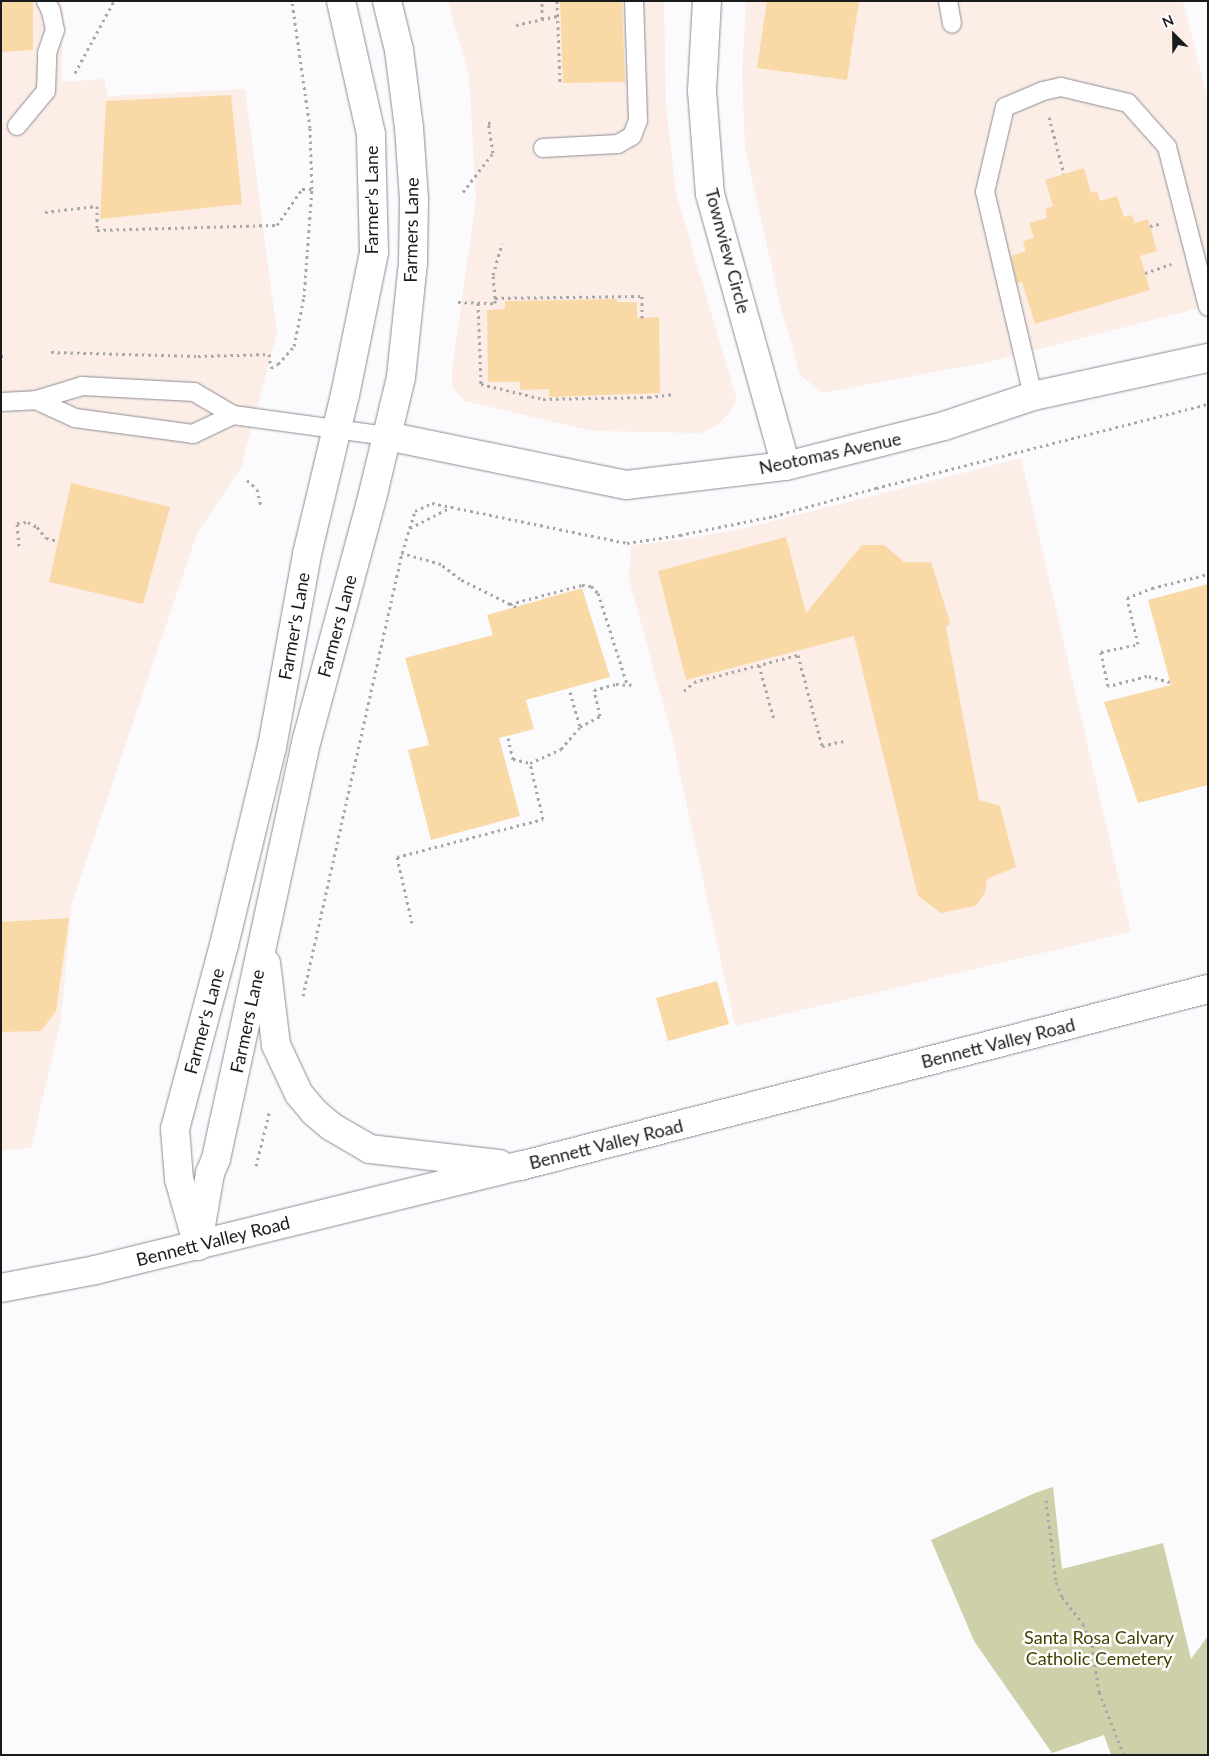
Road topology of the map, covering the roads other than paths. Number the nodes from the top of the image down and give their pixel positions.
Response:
1 (46, 1) edge
2 (342, 1) edge
3 (387, 1) edge
4 (634, 1) edge
5 (707, 1) edge
6 (948, 1) edge
7 (952, 24) dead end
8 (17, 126) dead end
9 (543, 148) dead end
10 (1208, 307) edge
11 (1208, 358) edge
12 (1033, 396) junction
13 (36, 400) junction
14 (1, 402) edge
15 (233, 415) junction
16 (337, 428) junction
17 (387, 436) junction
18 (786, 466) junction
19 (264, 944) junction
20 (1208, 989) edge
21 (520, 1166) junction
22 (198, 1246) junction
23 (1, 1288) edge

1 - 8 lane
2 - 16 street, Farmer's Lane
3 - 17 street, Farmers Lane
4 - 9 lane
5 - 18 street, Townview Circle
6 - 7 lane
10 - 12 lane
11 - 12 street, Neotomas Avenue
12 - 18 street, Neotomas Avenue
13 - 14 lane
13 - 15 lane
13 - 15 lane
15 - 16 lane
16 - 17 lane
16 - 22 street, Farmer's Lane
17 - 18 street, Neotomas Avenue
17 - 19 street, Farmers Lane
19 - 21 street
19 - 22 street, Farmers Lane
20 - 21 street, Bennett Valley Road
21 - 22 street, Bennett Valley Road
22 - 23 street, Bennett Valley Road

